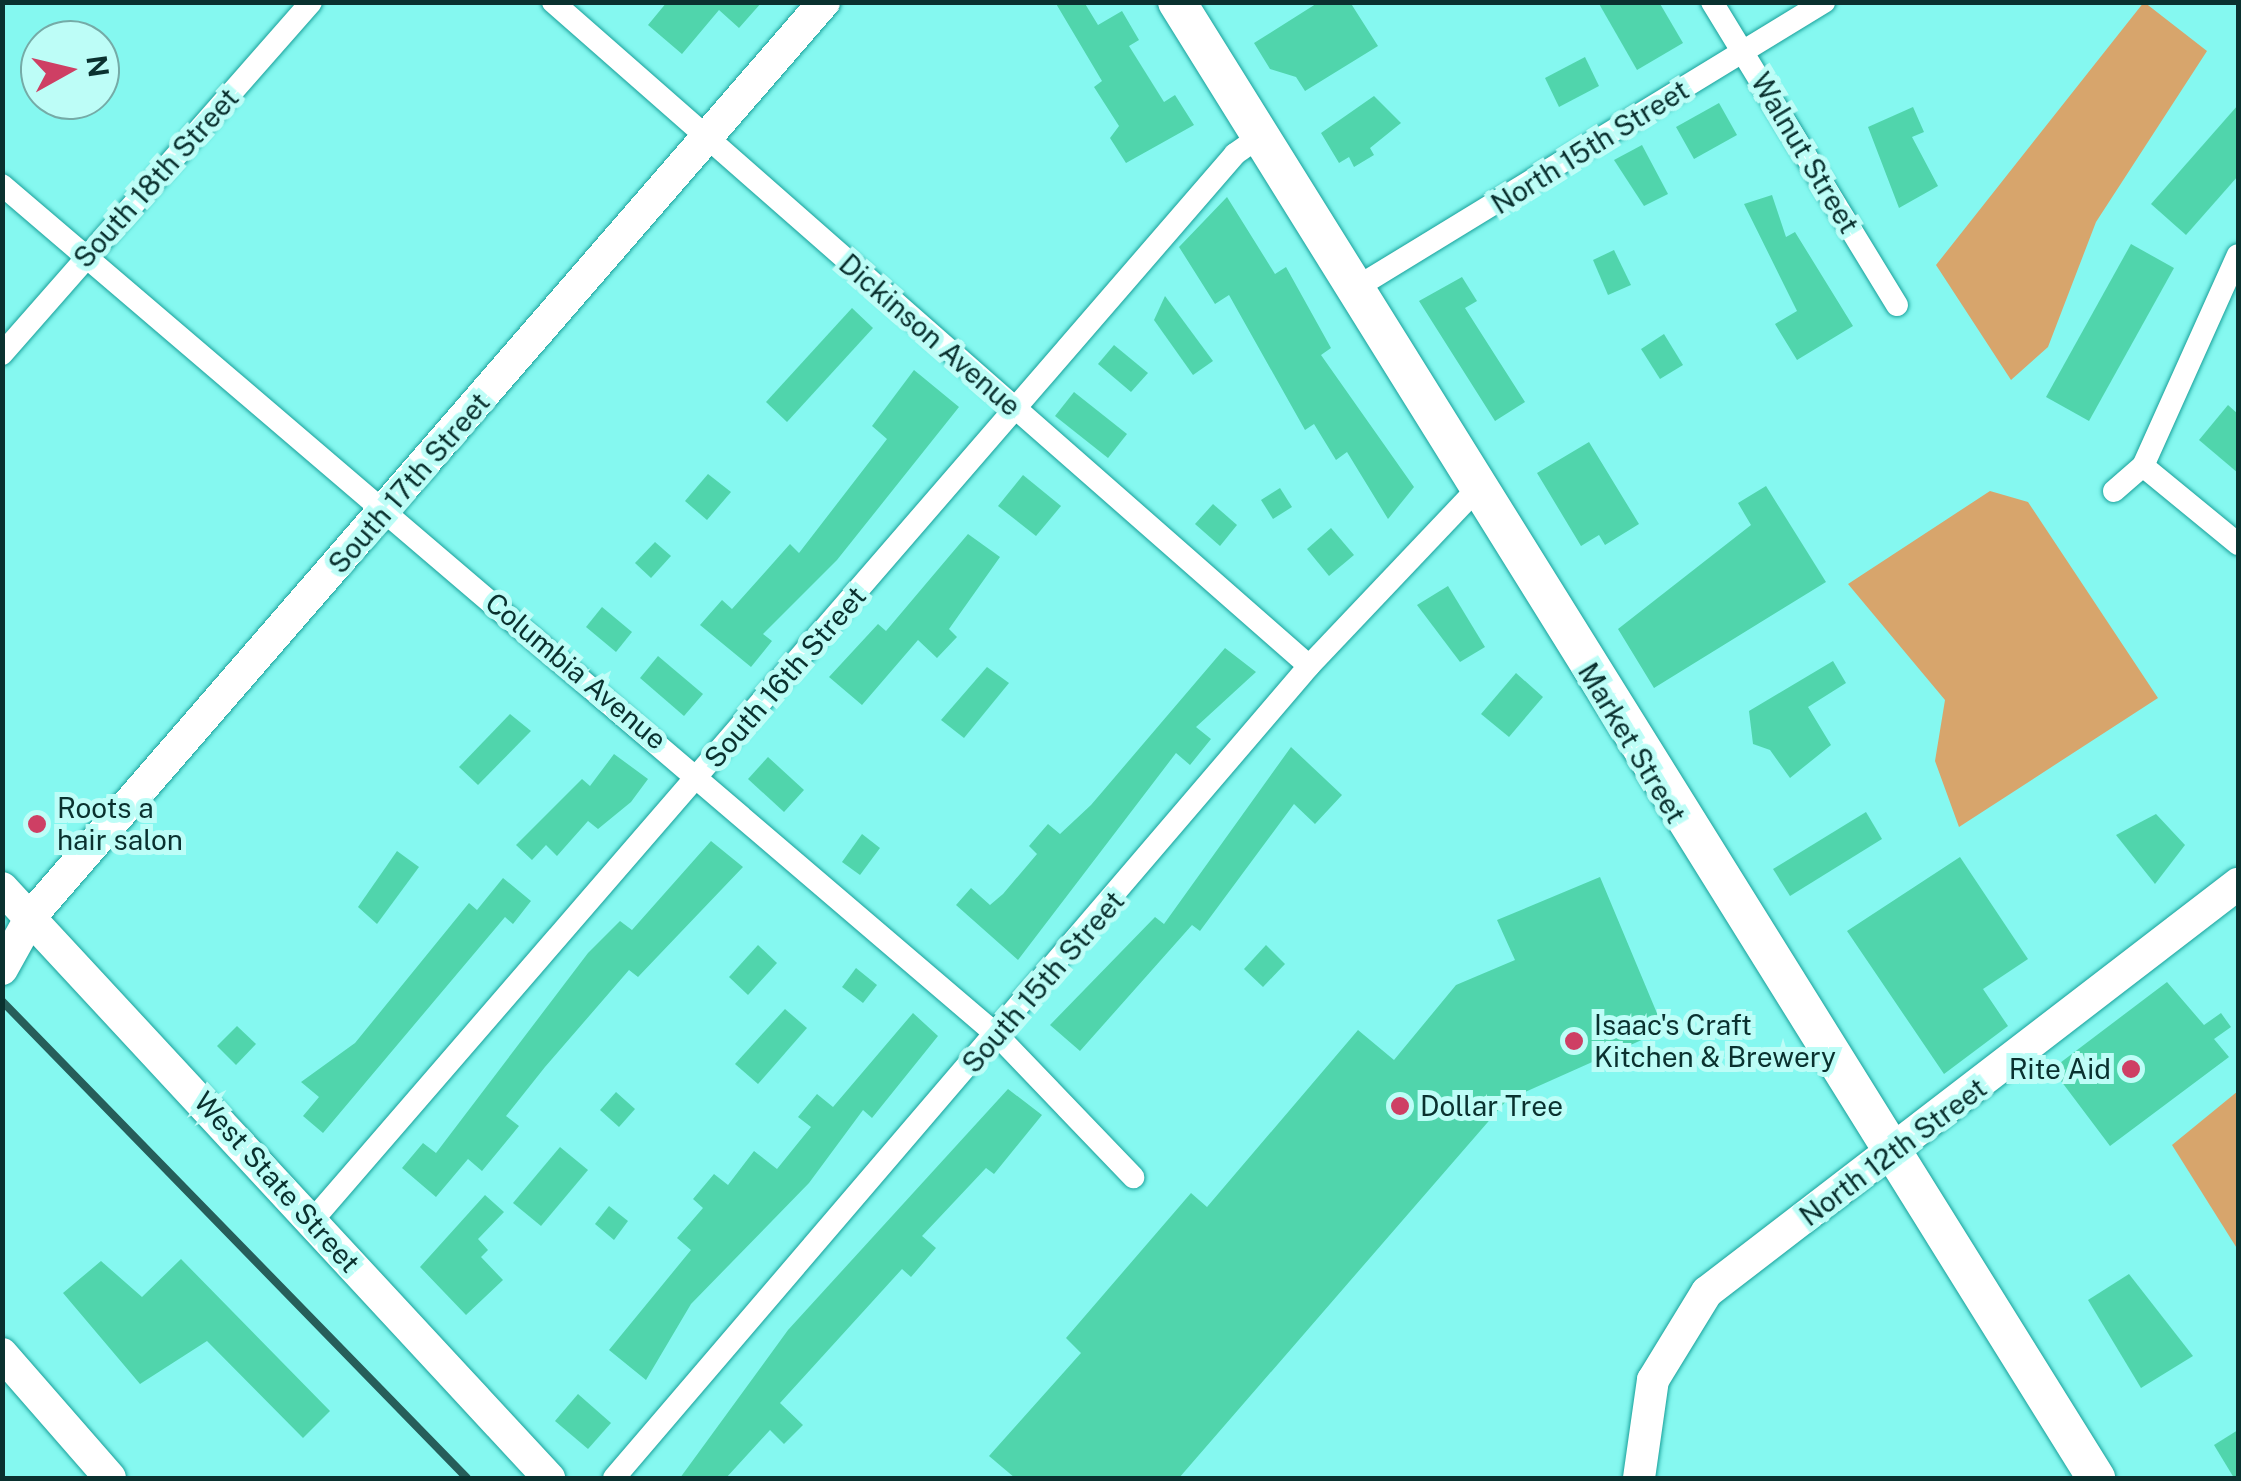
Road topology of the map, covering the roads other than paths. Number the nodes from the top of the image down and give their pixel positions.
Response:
1 (311, 2) edge
2 (553, 2) edge
3 (824, 2) edge
4 (1176, 2) edge
5 (1712, 2) edge
6 (1824, 2) edge
7 (1742, 52) junction
8 (1260, 136) junction
9 (706, 140) junction
10 (2, 185) edge
11 (86, 255) junction
12 (2238, 256) edge
13 (1354, 289) junction
14 (1897, 305) dead end
15 (2, 354) edge
16 (1013, 408) junction
17 (2143, 466) junction
18 (1476, 490) junction
19 (2114, 491) dead end
20 (384, 511) junction
21 (2238, 544) edge
22 (1310, 666) junction
23 (701, 775) junction
24 (2238, 884) edge
25 (2, 888) edge
26 (32, 915) junction
27 (8, 963) edge
28 (997, 1034) junction
29 (1889, 1159) junction
30 (1132, 1177) dead end
31 (311, 1222) junction
32 (2, 1354) edge
33 (110, 1478) edge
34 (549, 1478) edge
35 (614, 1478) edge
36 (1639, 1478) edge
37 (2096, 1478) edge

1 - 11 street, South 18th Street
2 - 9 street, Dickinson Avenue
3 - 9 main road, South 17th Street
4 - 8 main road, Market Street
5 - 7 street, Walnut Street
6 - 7 street, North 15th Street
7 - 13 street, North 15th Street
7 - 14 street, Walnut Street
8 - 13 main road, Market Street
8 - 16 street, South 16th Street
9 - 16 street, Dickinson Avenue
9 - 20 main road, South 17th Street
10 - 11 street, Columbia Avenue
11 - 15 street, South 18th Street
11 - 20 street, Columbia Avenue
12 - 17 street
13 - 18 main road, Market Street
16 - 22 street, Dickinson Avenue
16 - 23 street, South 16th Street
17 - 19 street
17 - 21 street
18 - 22 street, South 15th Street
18 - 29 main road, Market Street
20 - 23 street, Columbia Avenue
20 - 26 main road, South 17th Street
22 - 28 street, South 15th Street
23 - 28 street, Columbia Avenue
23 - 31 street, South 16th Street
24 - 29 main road, North 12th Street
25 - 26 main road, West State Street
26 - 27 main road, South 17th Street
26 - 31 main road, West State Street
28 - 30 street, Columbia Avenue
28 - 35 street, South 15th Street
29 - 36 main road, North 12th Street
29 - 37 main road, Market Street
31 - 34 main road, West State Street
32 - 33 main road

